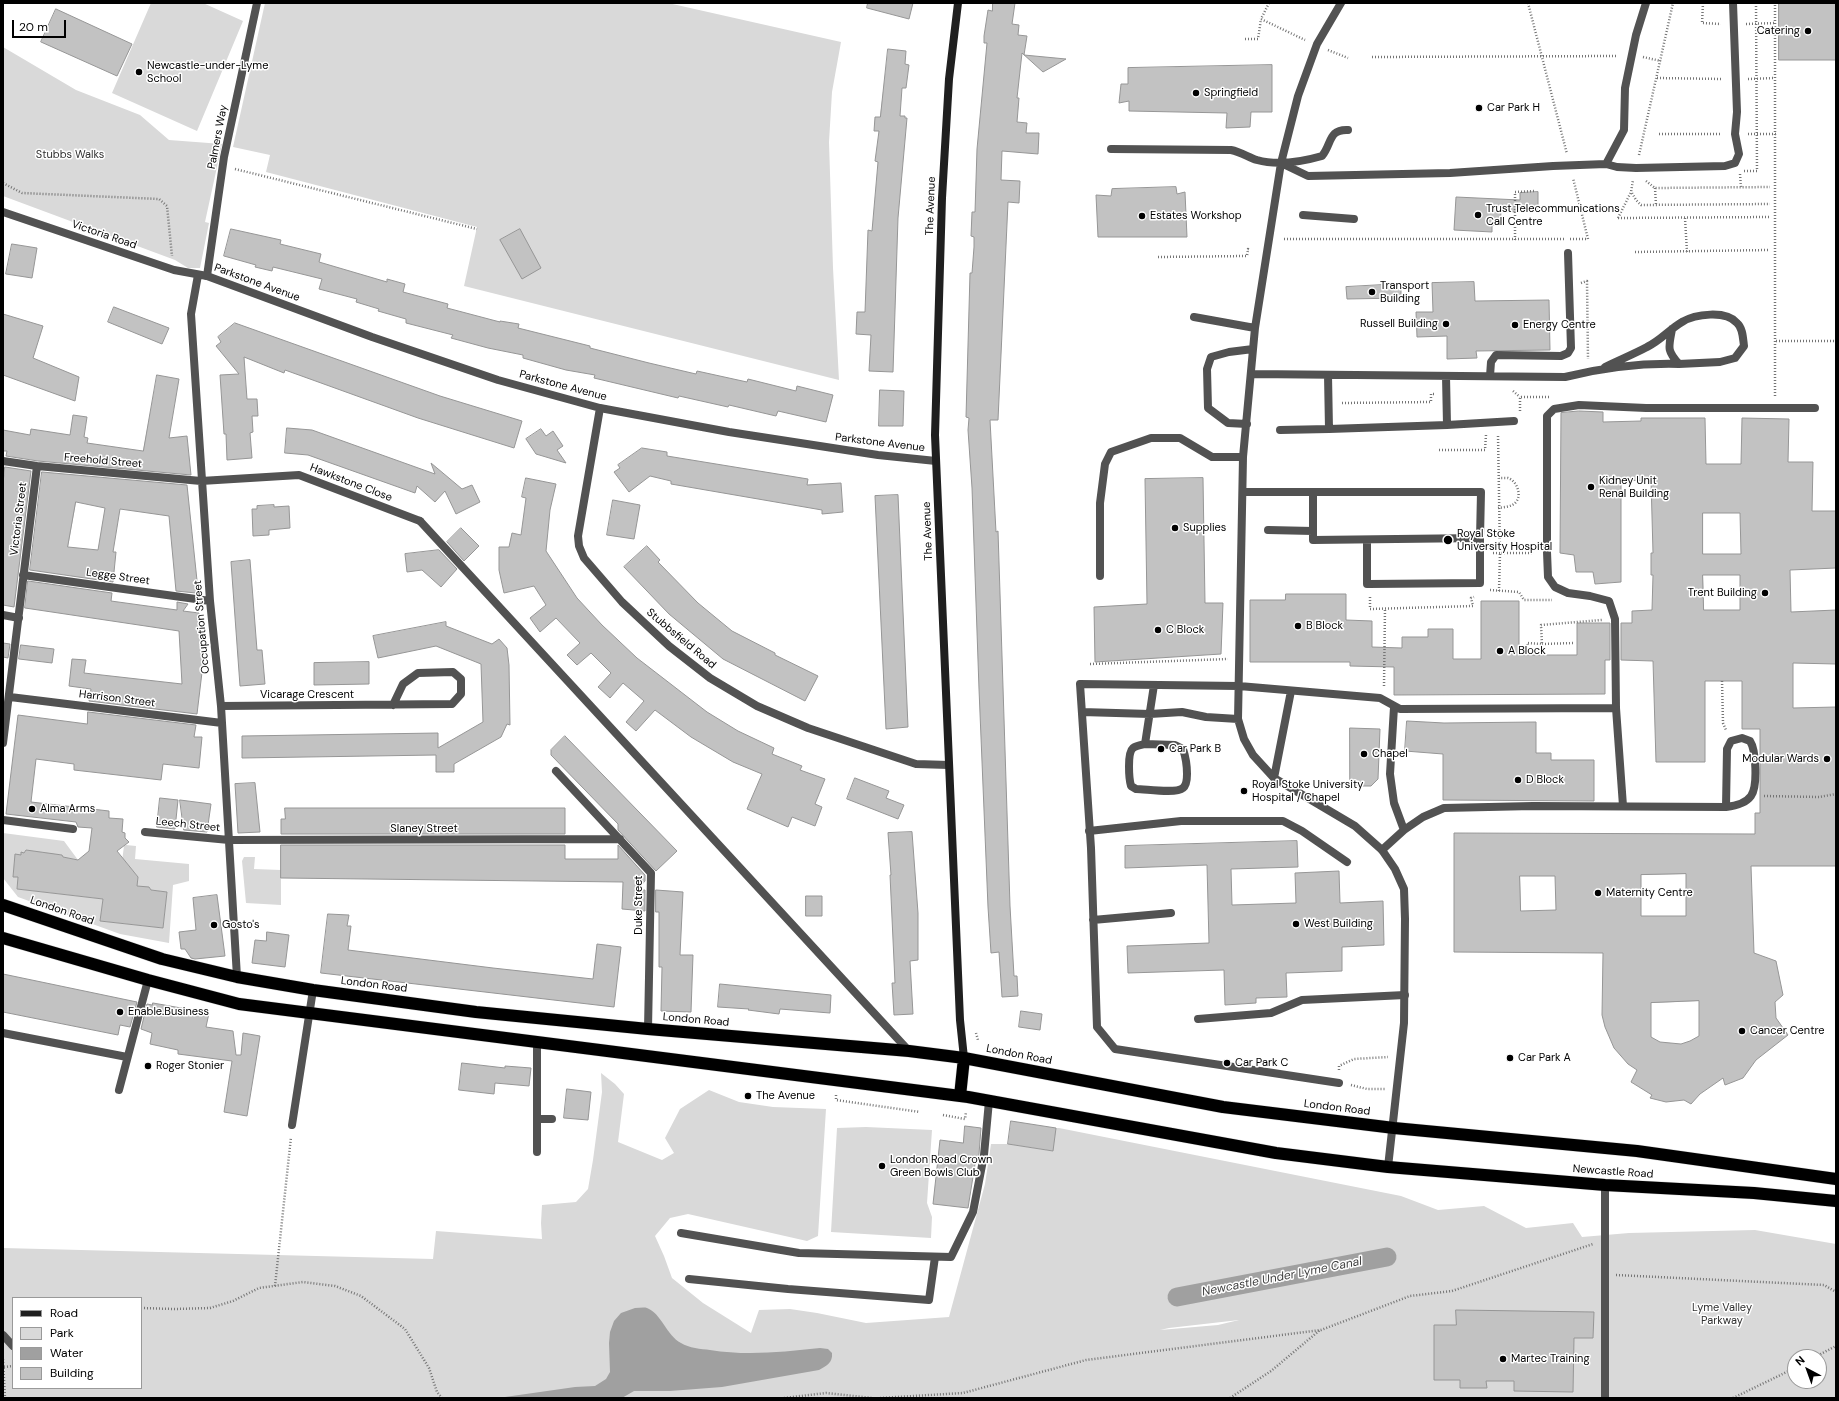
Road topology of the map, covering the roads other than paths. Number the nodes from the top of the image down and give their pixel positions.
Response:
1 (257, 3) edge
2 (958, 3) edge
3 (1341, 3) edge
4 (1646, 3) edge
5 (1733, 3) edge
6 (1348, 130) dead end
7 (1111, 149) dead end
8 (1281, 163) junction
9 (1606, 164) junction
10 (3, 212) edge
11 (1303, 215) dead end
12 (1354, 219) dead end
13 (1568, 253) dead end
14 (203, 275) junction
15 (1194, 317) dead end
16 (1255, 328) junction
17 (1672, 329) junction
18 (1253, 349) junction
19 (1679, 364) junction
20 (1597, 371) junction
21 (1251, 374) junction
22 (1328, 375) junction
23 (1446, 376) junction
24 (1490, 376) junction
25 (600, 408) junction
26 (1815, 408) dead end
27 (1514, 420) dead end
28 (1247, 424) junction
29 (1447, 425) junction
30 (1329, 429) junction
31 (1280, 430) dead end
32 (1243, 456) junction
33 (3, 461) edge
34 (936, 461) junction
35 (37, 466) junction
36 (201, 481) junction
37 (1243, 492) junction
38 (1313, 492) junction
39 (1268, 530) dead end
40 (1313, 531) junction
41 (1480, 538) junction
42 (1367, 540) junction
43 (23, 575) junction
44 (1100, 576) dead end
45 (210, 601) junction
46 (3, 615) edge
47 (19, 618) junction
48 (1154, 685) junction
49 (1239, 686) junction
50 (1291, 690) junction
51 (10, 697) junction
52 (221, 706) junction
53 (393, 706) junction
54 (1394, 707) junction
55 (1616, 708) junction
56 (1082, 712) junction
57 (1150, 714) junction
58 (1238, 719) junction
59 (222, 723) junction
60 (3, 743) edge
61 (1145, 744) junction
62 (949, 765) junction
63 (556, 771) dead end
64 (1274, 778) junction
65 (1623, 806) junction
66 (1726, 807) junction
67 (3, 820) edge
68 (73, 829) dead end
69 (1404, 830) junction
70 (1089, 831) junction
71 (145, 832) dead end
72 (620, 839) junction
73 (229, 840) junction
74 (1382, 850) junction
75 (1347, 862) dead end
76 (3, 905) edge
77 (1172, 913) dead end
78 (1093, 920) junction
79 (3, 938) edge
80 (238, 977) junction
81 (148, 980) junction
82 (313, 990) junction
83 (1405, 995) junction
84 (309, 1012) junction
85 (1198, 1019) dead end
86 (648, 1029) junction
87 (3, 1033) edge
88 (537, 1042) junction
89 (909, 1051) junction
90 (127, 1057) junction
91 (964, 1058) junction
92 (1339, 1083) road end
93 (119, 1090) dead end
94 (960, 1096) junction
95 (989, 1101) junction
96 (537, 1119) junction
97 (552, 1119) dead end
98 (292, 1125) road end
99 (1394, 1128) junction
100 (537, 1152) dead end
101 (1388, 1167) junction
102 (1836, 1179) edge
103 (1605, 1185) junction
104 (1836, 1201) edge
105 (681, 1233) dead end
106 (935, 1256) junction
107 (689, 1278) dead end
108 (3, 1335) edge
109 (12, 1345) edge
110 (1605, 1398) edge

1 - 14 street, Palmers Way
2 - 34 street, The Avenue
3 - 8 street
4 - 9 street
5 - 9 street
6 - 8 street
7 - 8 street
8 - 9 street
8 - 16 street
10 - 14 street, Victoria Road
11 - 12 street
13 - 24 street
14 - 25 street, Parkstone Avenue
14 - 36 street, Occupation Street
15 - 16 street
16 - 18 street
17 - 19 street
17 - 19 street
17 - 20 street
18 - 21 street
18 - 28 street
19 - 20 street
20 - 24 street
21 - 22 street
21 - 28 street
22 - 23 street
22 - 30 street
23 - 24 street
23 - 29 street
25 - 34 street, Parkstone Avenue
25 - 62 street, Stubbsfield Road
26 - 55 street
27 - 29 street
28 - 32 street
29 - 30 street
30 - 31 street
32 - 37 street
32 - 44 street
33 - 35 street, Freehold Street
34 - 62 street, The Avenue
35 - 36 street, Freehold Street
35 - 43 street, Victoria Street
36 - 45 street, Occupation Street
36 - 89 street, Hawkstone Close
37 - 38 street
37 - 49 street
38 - 40 street
38 - 41 street
39 - 40 street
40 - 42 street
41 - 42 street
41 - 42 street
43 - 45 street, Legge Street
43 - 47 street, Victoria Street
45 - 52 street, Occupation Street
46 - 47 street
47 - 51 street, Victoria Street
48 - 49 street
48 - 56 street
48 - 57 street
49 - 50 street
49 - 58 street
50 - 54 street
50 - 64 street
51 - 59 street, Harrison Street
51 - 60 street, Victoria Street
52 - 53 street, Vicarage Crescent
52 - 59 street, Occupation Street
53 - 53 street, Vicarage Crescent
54 - 55 street
54 - 69 street
55 - 65 street
56 - 57 street
56 - 70 street
57 - 58 street
57 - 61 street
58 - 64 street
59 - 73 street, Occupation Street
61 - 61 street
62 - 91 street, The Avenue
63 - 72 street, Duke Street
64 - 74 street
65 - 66 street
65 - 69 street
66 - 66 street
67 - 68 street
69 - 74 street
70 - 75 street
70 - 78 street
71 - 73 street, Leech Street
72 - 73 street, Slaney Street
72 - 86 street, Duke Street
73 - 80 street, Occupation Street
74 - 83 street
76 - 80 highway, London Road
77 - 78 street
78 - 92 street
79 - 81 highway
80 - 82 highway, London Road
81 - 84 highway
81 - 90 street
82 - 84 street
82 - 86 highway, London Road
83 - 85 street
83 - 99 street
84 - 88 highway
84 - 98 street
86 - 89 highway, London Road
87 - 90 street
88 - 94 highway
88 - 96 street
89 - 91 highway, London Road
90 - 93 street
91 - 94 highway
91 - 99 highway, London Road
94 - 95 highway
95 - 101 highway
95 - 106 street
96 - 97 street
96 - 100 street
99 - 101 street
99 - 102 highway, Newcastle Road
101 - 103 highway, Newcastle Road
103 - 104 highway, Newcastle Road
103 - 110 street
105 - 106 street
106 - 107 street
108 - 109 street

